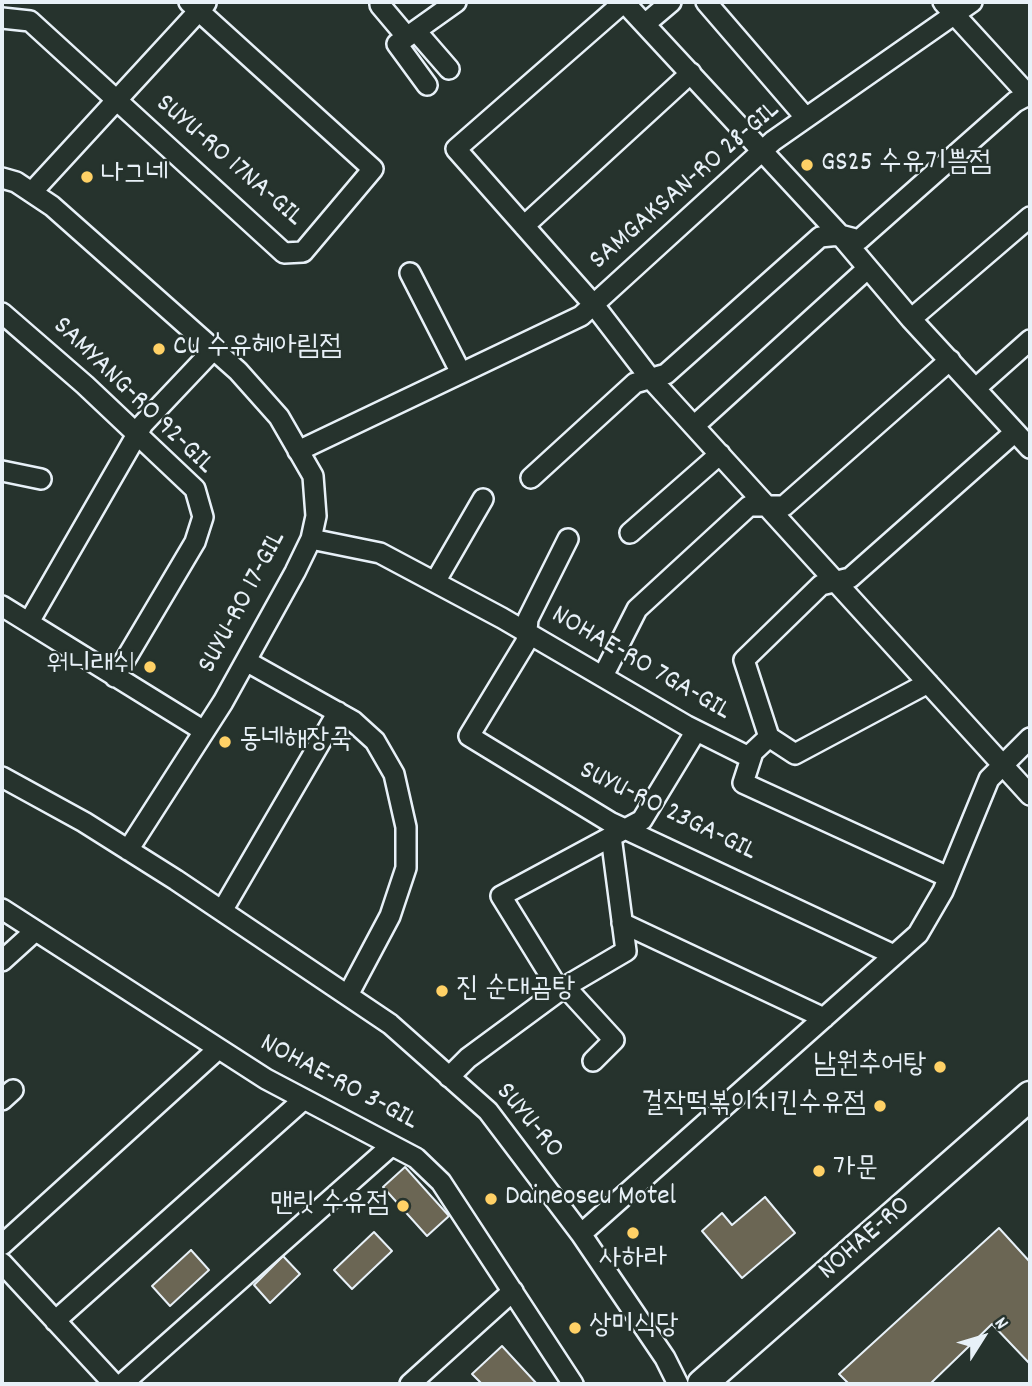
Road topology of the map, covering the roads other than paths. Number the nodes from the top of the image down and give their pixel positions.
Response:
1 (456, 2) edge
2 (624, 2) edge
3 (671, 2) edge
4 (706, 2) edge
5 (972, 2) edge
6 (198, 5) edge
7 (380, 5) dead end
8 (949, 9) edge
9 (2, 18) edge
10 (645, 24) junction
11 (411, 34) junction
12 (449, 69) dead end
13 (691, 74) junction
14 (427, 85) dead end
15 (1030, 95) edge
16 (115, 100) junction
17 (806, 118) junction
18 (764, 152) junction
19 (2, 178) edge
20 (32, 192) junction
21 (1030, 217) edge
22 (524, 226) junction
23 (840, 235) junction
24 (867, 269) junction
25 (410, 273) dead end
26 (594, 305) junction
27 (2, 313) edge
28 (911, 319) junction
29 (1030, 340) edge
30 (214, 349) junction
31 (950, 360) junction
32 (461, 373) junction
33 (650, 378) junction
34 (976, 388) junction
35 (694, 425) junction
36 (1015, 432) junction
37 (137, 435) junction
38 (1030, 448) edge
39 (298, 451) junction
40 (720, 454) junction
41 (2, 471) edge
42 (531, 478) dead end
43 (41, 479) dead end
44 (483, 499) dead end
45 (769, 507) junction
46 (630, 533) dead end
47 (311, 538) junction
48 (568, 540) dead end
49 (835, 580) junction
50 (435, 582) junction
51 (2, 606) edge
52 (29, 622) junction
53 (528, 634) junction
54 (246, 661) junction
55 (603, 676) junction
56 (115, 677) junction
57 (928, 683) junction
58 (338, 712) junction
59 (204, 731) junction
60 (696, 731) junction
61 (769, 737) junction
62 (1030, 738) edge
63 (751, 758) junction
64 (1002, 765) junction
65 (2, 777) edge
66 (1030, 795) edge
67 (618, 832) junction
68 (128, 850) junction
69 (948, 877) junction
70 (2, 909) edge
71 (222, 911) junction
72 (622, 923) junction
73 (34, 932) junction
74 (894, 955) junction
75 (2, 961) edge
76 (563, 988) junction
77 (348, 995) junction
78 (824, 1018) junction
79 (217, 1050) junction
80 (593, 1061) dead end
81 (449, 1077) junction
82 (1030, 1096) edge
83 (303, 1100) junction
84 (391, 1146) junction
85 (581, 1234) junction
86 (2, 1245) edge
87 (2, 1263) edge
88 (513, 1291) junction
89 (55, 1321) junction
90 (114, 1384) edge
91 (122, 1384) edge
92 (410, 1384) edge
93 (573, 1384) edge
94 (678, 1384) edge
95 (702, 1384) edge

1 - 11 street
2 - 10 street
2 - 22 street
3 - 10 street
4 - 17 street
5 - 8 street, SAMGAKSAN-RO 28-GIL
6 - 16 street, SUYU-RO 17NA-GIL
6 - 16 street, SUYU-RO 17NA-GIL
7 - 11 street
8 - 15 street
8 - 17 street, SAMGAKSAN-RO 28-GIL
9 - 16 street
10 - 13 street
11 - 12 street
11 - 14 street
13 - 18 street
13 - 22 street
15 - 23 street
16 - 20 street, SUYU-RO 17NA-GIL
17 - 18 street, SAMGAKSAN-RO 28-GIL
18 - 23 street
18 - 26 street, SAMGAKSAN-RO 28-GIL
19 - 20 street, SUYU-RO 17-GIL
20 - 30 street, SUYU-RO 17-GIL
21 - 28 street
22 - 26 street
23 - 24 street
23 - 33 street
24 - 28 street
24 - 35 street
25 - 32 street
26 - 32 street, SAMGAKSAN-RO 28-GIL
26 - 33 street
27 - 37 street, SAMYANG-RO 92-GIL
28 - 31 street
29 - 34 street
30 - 37 street
30 - 39 street, SUYU-RO 17-GIL
31 - 34 street
31 - 45 street
32 - 39 street, SAMGAKSAN-RO 28-GIL
33 - 35 street
33 - 42 street
34 - 36 street
35 - 40 street
36 - 38 street
36 - 49 street
37 - 52 street
37 - 56 street, SAMYANG-RO 92-GIL
39 - 47 street, SUYU-RO 17-GIL
40 - 45 street
40 - 46 street
41 - 43 street
44 - 50 street
45 - 49 street
45 - 55 street
47 - 50 street, NOHAE-RO 7GA-GIL
47 - 54 street, SUYU-RO 17-GIL
48 - 53 street, SUYU-RO 23GA-GIL
49 - 57 street
49 - 61 street
50 - 53 street, NOHAE-RO 7GA-GIL
51 - 52 street
52 - 56 street
53 - 55 street, NOHAE-RO 7GA-GIL
53 - 67 street, SUYU-RO 23GA-GIL
54 - 58 street
54 - 59 street, SUYU-RO 17-GIL
55 - 60 street, NOHAE-RO 7GA-GIL
56 - 59 street
57 - 61 street
57 - 64 street
58 - 71 street
58 - 77 street
59 - 68 street, SUYU-RO 17-GIL
60 - 63 street, NOHAE-RO 7GA-GIL
60 - 67 street
61 - 63 street, NOHAE-RO 7GA-GIL
62 - 64 street
63 - 69 street
64 - 66 street
64 - 69 street
65 - 68 street, SUYU-RO
67 - 72 street
67 - 74 street, SUYU-RO 23GA-GIL
67 - 76 street
68 - 71 street, SUYU-RO
69 - 74 street
70 - 73 street, NOHAE-RO 3-GIL
71 - 77 street, SUYU-RO
72 - 76 street
72 - 78 street
73 - 75 street
73 - 79 street, NOHAE-RO 3-GIL
74 - 78 street
76 - 80 street
76 - 81 street
77 - 81 street, SUYU-RO
78 - 85 street
79 - 83 street, NOHAE-RO 3-GIL
79 - 86 street
81 - 85 street, SUYU-RO
82 - 95 main road, NOHAE-RO
83 - 84 street, NOHAE-RO 3-GIL
83 - 89 street
84 - 88 street, NOHAE-RO 3-GIL
84 - 91 street
85 - 94 street, SUYU-RO
87 - 89 street
88 - 92 street
88 - 93 street, NOHAE-RO 3-GIL
89 - 90 street

